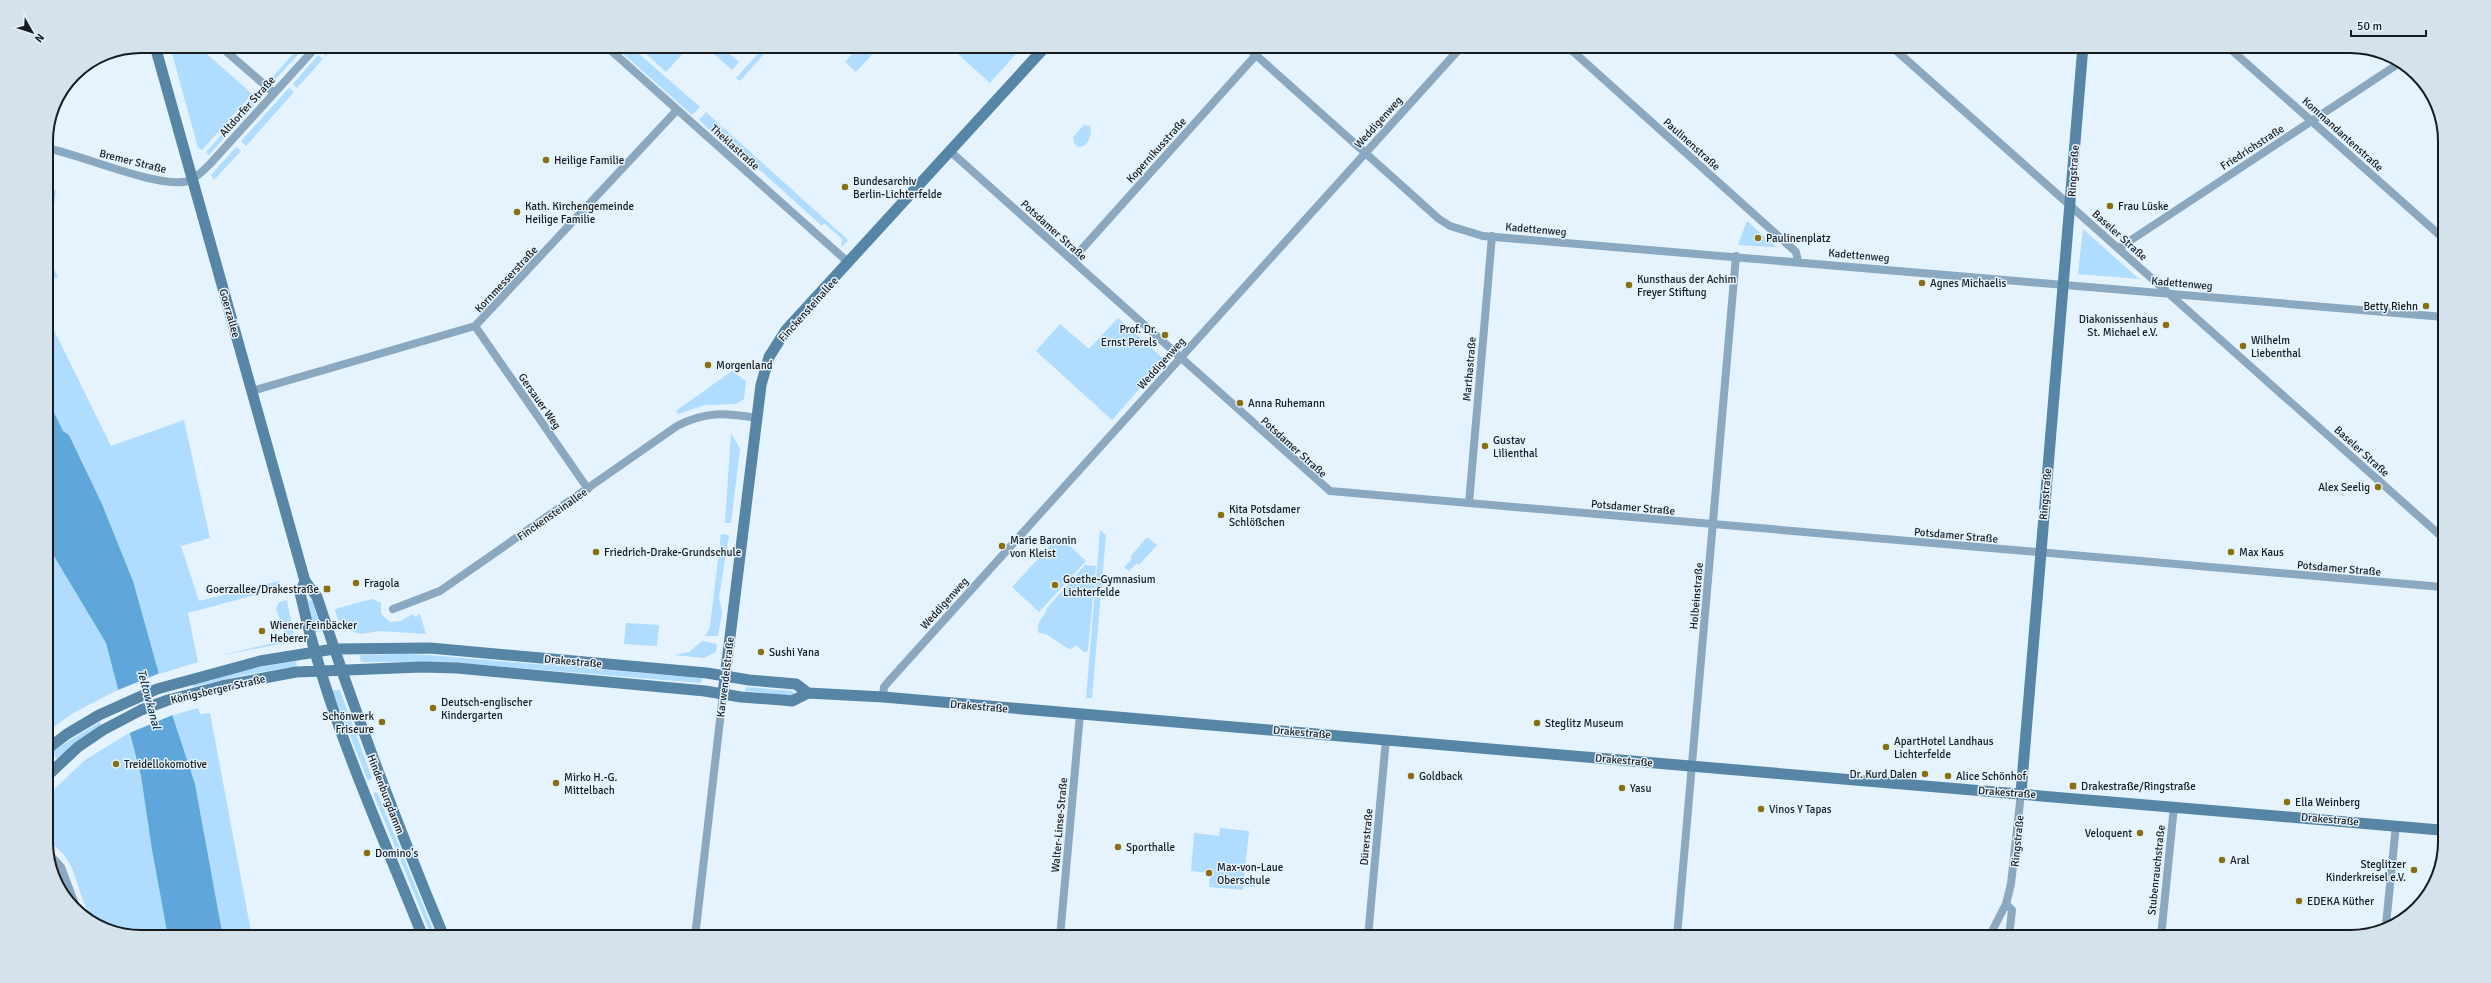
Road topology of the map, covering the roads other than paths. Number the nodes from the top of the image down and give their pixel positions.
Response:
1 (157, 53) edge
2 (228, 53) edge
3 (311, 53) edge
4 (614, 53) edge
5 (1040, 53) edge
6 (1456, 53) edge
7 (1575, 53) edge
8 (1899, 53) edge
9 (2081, 53) edge
10 (2235, 53) edge
11 (1256, 55) joint
12 (2395, 66) edge
13 (274, 93) junction
14 (677, 110) junction
15 (2312, 121) junction
16 (53, 150) edge
17 (951, 152) junction
18 (1365, 153) junction
19 (192, 179) junction
20 (2070, 205) junction
21 (2438, 234) edge
22 (1492, 236) junction
23 (2119, 248) junction
24 (1736, 256) junction
25 (1072, 260) junction
26 (1798, 261) junction
27 (849, 263) junction
28 (2063, 284) junction
29 (2170, 293) junction
30 (2438, 316) edge
31 (475, 326) junction
32 (1180, 358) junction
33 (252, 390) junction
34 (757, 418) junction
35 (588, 489) junction
36 (1469, 504) junction
37 (1713, 525) junction
38 (2438, 533) edge
39 (2040, 553) junction
40 (305, 581) junction
41 (2438, 587) edge
42 (393, 609) dead end
43 (334, 649) junction
44 (314, 652) junction
45 (340, 670) junction
46 (319, 671) junction
47 (725, 676) junction
48 (808, 693) junction
49 (723, 694) junction
50 (882, 697) junction
51 (1080, 714) junction
52 (1386, 739) junction
53 (53, 745) edge
54 (1693, 766) junction
55 (53, 770) edge
56 (2021, 793) junction
57 (2174, 806) junction
58 (2396, 825) junction
59 (2438, 830) edge
60 (56, 861) edge
61 (72, 897) edge
62 (2006, 904) junction
63 (2386, 922) edge
64 (420, 930) edge
65 (441, 930) edge
66 (696, 930) edge
67 (1061, 930) edge
68 (1369, 930) edge
69 (1678, 930) edge
70 (1993, 930) edge
71 (2010, 930) edge
72 (2162, 930) edge

1 - 19 main road, Goerzallee
2 - 13 street
3 - 13 street, Altdorfer Straße
4 - 14 street, Theklastraße
5 - 17 main road, Finckensteinallee
6 - 18 street, Weddigenweg
7 - 26 street, Paulinenstraße
8 - 20 street, Baseler Straße
9 - 20 main road, Ringstraße
10 - 15 street, Kommandantenstraße
11 - 18 street, Kadettenweg
11 - 25 street, Kopernikusstraße
12 - 15 street, Friedrichstraße
13 - 19 street, Altdorfer Straße
14 - 27 street, Theklastraße
14 - 31 street, Kornmesserstraße
15 - 21 street, Kommandantenstraße
15 - 23 street, Friedrichstraße
16 - 19 street, Bremer Straße
17 - 25 street, Potsdamer Straße
17 - 27 main road, Finckensteinallee
18 - 22 street, Kadettenweg
18 - 32 street, Weddigenweg
19 - 33 main road, Goerzallee
20 - 23 street, Baseler Straße
20 - 28 main road, Ringstraße
22 - 24 street, Kadettenweg
22 - 36 street, Marthastraße
23 - 29 street, Baseler Straße
24 - 26 street, Kadettenweg
24 - 37 street, Holbeinstraße
25 - 32 street, Potsdamer Straße
26 - 28 street, Kadettenweg
27 - 34 main road, Finckensteinallee
28 - 29 street, Kadettenweg
28 - 39 main road, Ringstraße
29 - 30 street, Kadettenweg
29 - 38 street, Baseler Straße
31 - 33 street, Kornmesserstraße
31 - 35 street, Gersauer Weg
32 - 36 street, Potsdamer Straße
32 - 50 street, Weddigenweg
33 - 40 main road, Goerzallee
34 - 35 street, Finckensteinallee
34 - 47 main road, Karwendelstraße
35 - 42 street, Finckensteinallee
36 - 37 street, Potsdamer Straße
37 - 39 street, Potsdamer Straße
37 - 54 street, Holbeinstraße
39 - 41 street, Potsdamer Straße
39 - 56 main road, Ringstraße
40 - 43 main road, Goerzallee
40 - 44 main road, Goerzallee
43 - 44 main road, Königsberger Straße
43 - 45 main road, Hindenburgdamm
43 - 47 main road, Drakestraße
44 - 46 main road, Hindenburgdamm
44 - 53 main road, Königsberger Straße
45 - 46 main road, Königsberger Straße
45 - 49 main road, Drakestraße
45 - 65 main road, Hindenburgdamm
46 - 55 main road, Königsberger Straße
46 - 64 main road, Hindenburgdamm
47 - 48 main road, Drakestraße
47 - 49 main road, Karwendelstraße
48 - 49 main road, Drakestraße
48 - 50 main road, Drakestraße
49 - 66 street, Karwendelstraße
50 - 51 main road, Drakestraße
51 - 52 main road, Drakestraße
51 - 67 street, Walter-Linse-Straße
52 - 54 main road, Drakestraße
52 - 68 street, Dürerstraße
54 - 56 main road, Drakestraße
54 - 69 street, Holbeinstraße
56 - 57 main road, Drakestraße
56 - 62 street, Ringstraße
57 - 58 main road, Drakestraße
57 - 72 street, Stubenrauchstraße
58 - 59 main road, Drakestraße
58 - 63 street
60 - 61 street
62 - 70 street, Ringstraße
62 - 71 street

